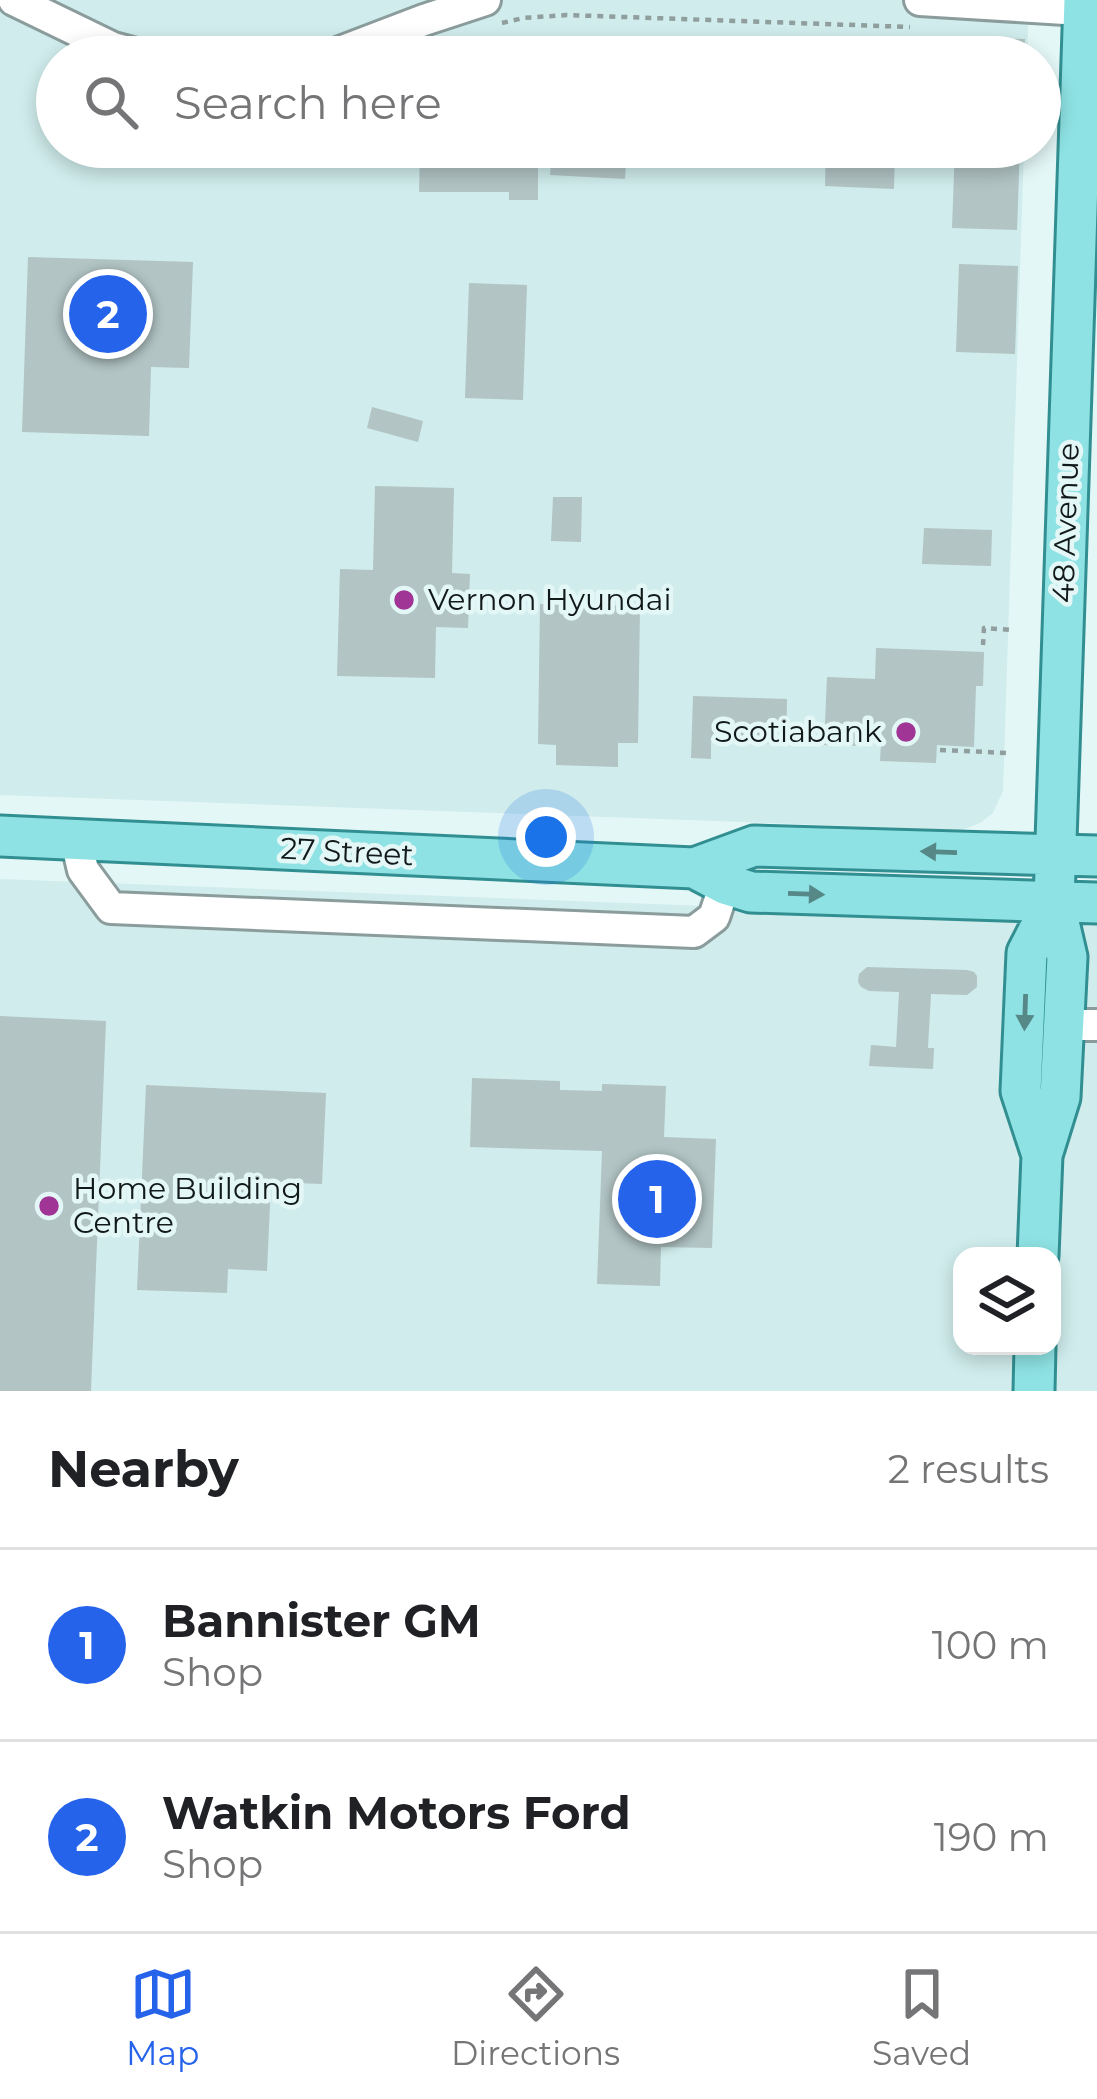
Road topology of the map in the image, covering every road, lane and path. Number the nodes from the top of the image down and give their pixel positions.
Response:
1 (14, 0) edge
2 (1088, 7) edge
3 (494, 12) edge
4 (920, 13) edge
5 (88, 36) edge
6 (382, 36) edge
7 (1083, 455) edge
8 (1013, 630) dead end
9 (983, 645) dead end
10 (1058, 742) junction
11 (940, 750) dead end
12 (1008, 753) dead end
13 (1097, 831) edge
14 (0, 836) edge
15 (76, 839) junction
16 (1055, 856) junction
17 (1097, 856) edge
18 (710, 876) junction
19 (1054, 902) junction
20 (1097, 903) edge
21 (1080, 1025) edge
22 (1042, 1154) junction
23 (1038, 1247) edge
24 (1035, 1355) edge
25 (1034, 1391) edge

1 - 5 street
2 - 4 street
2 - 7 main road, 48 Avenue
3 - 4 path
3 - 6 street
7 - 10 main road, 48 Avenue
8 - 9 path
10 - 13 main road
10 - 16 main road, 48 Avenue
11 - 12 path
14 - 15 main road, 27 Street
15 - 18 main road, 27 Street
15 - 18 street
16 - 17 main road, 27 Street
16 -> 18 main road, 27 Street
16 - 19 main road, 48 Avenue
18 -> 19 main road, 27 Street
19 - 20 main road, 27 Street
19 - 21 main road, 48 Avenue
19 -> 22 main road, 48 Avenue
21 - 22 main road, 48 Avenue
22 - 23 main road, 48 Avenue
24 - 25 main road

